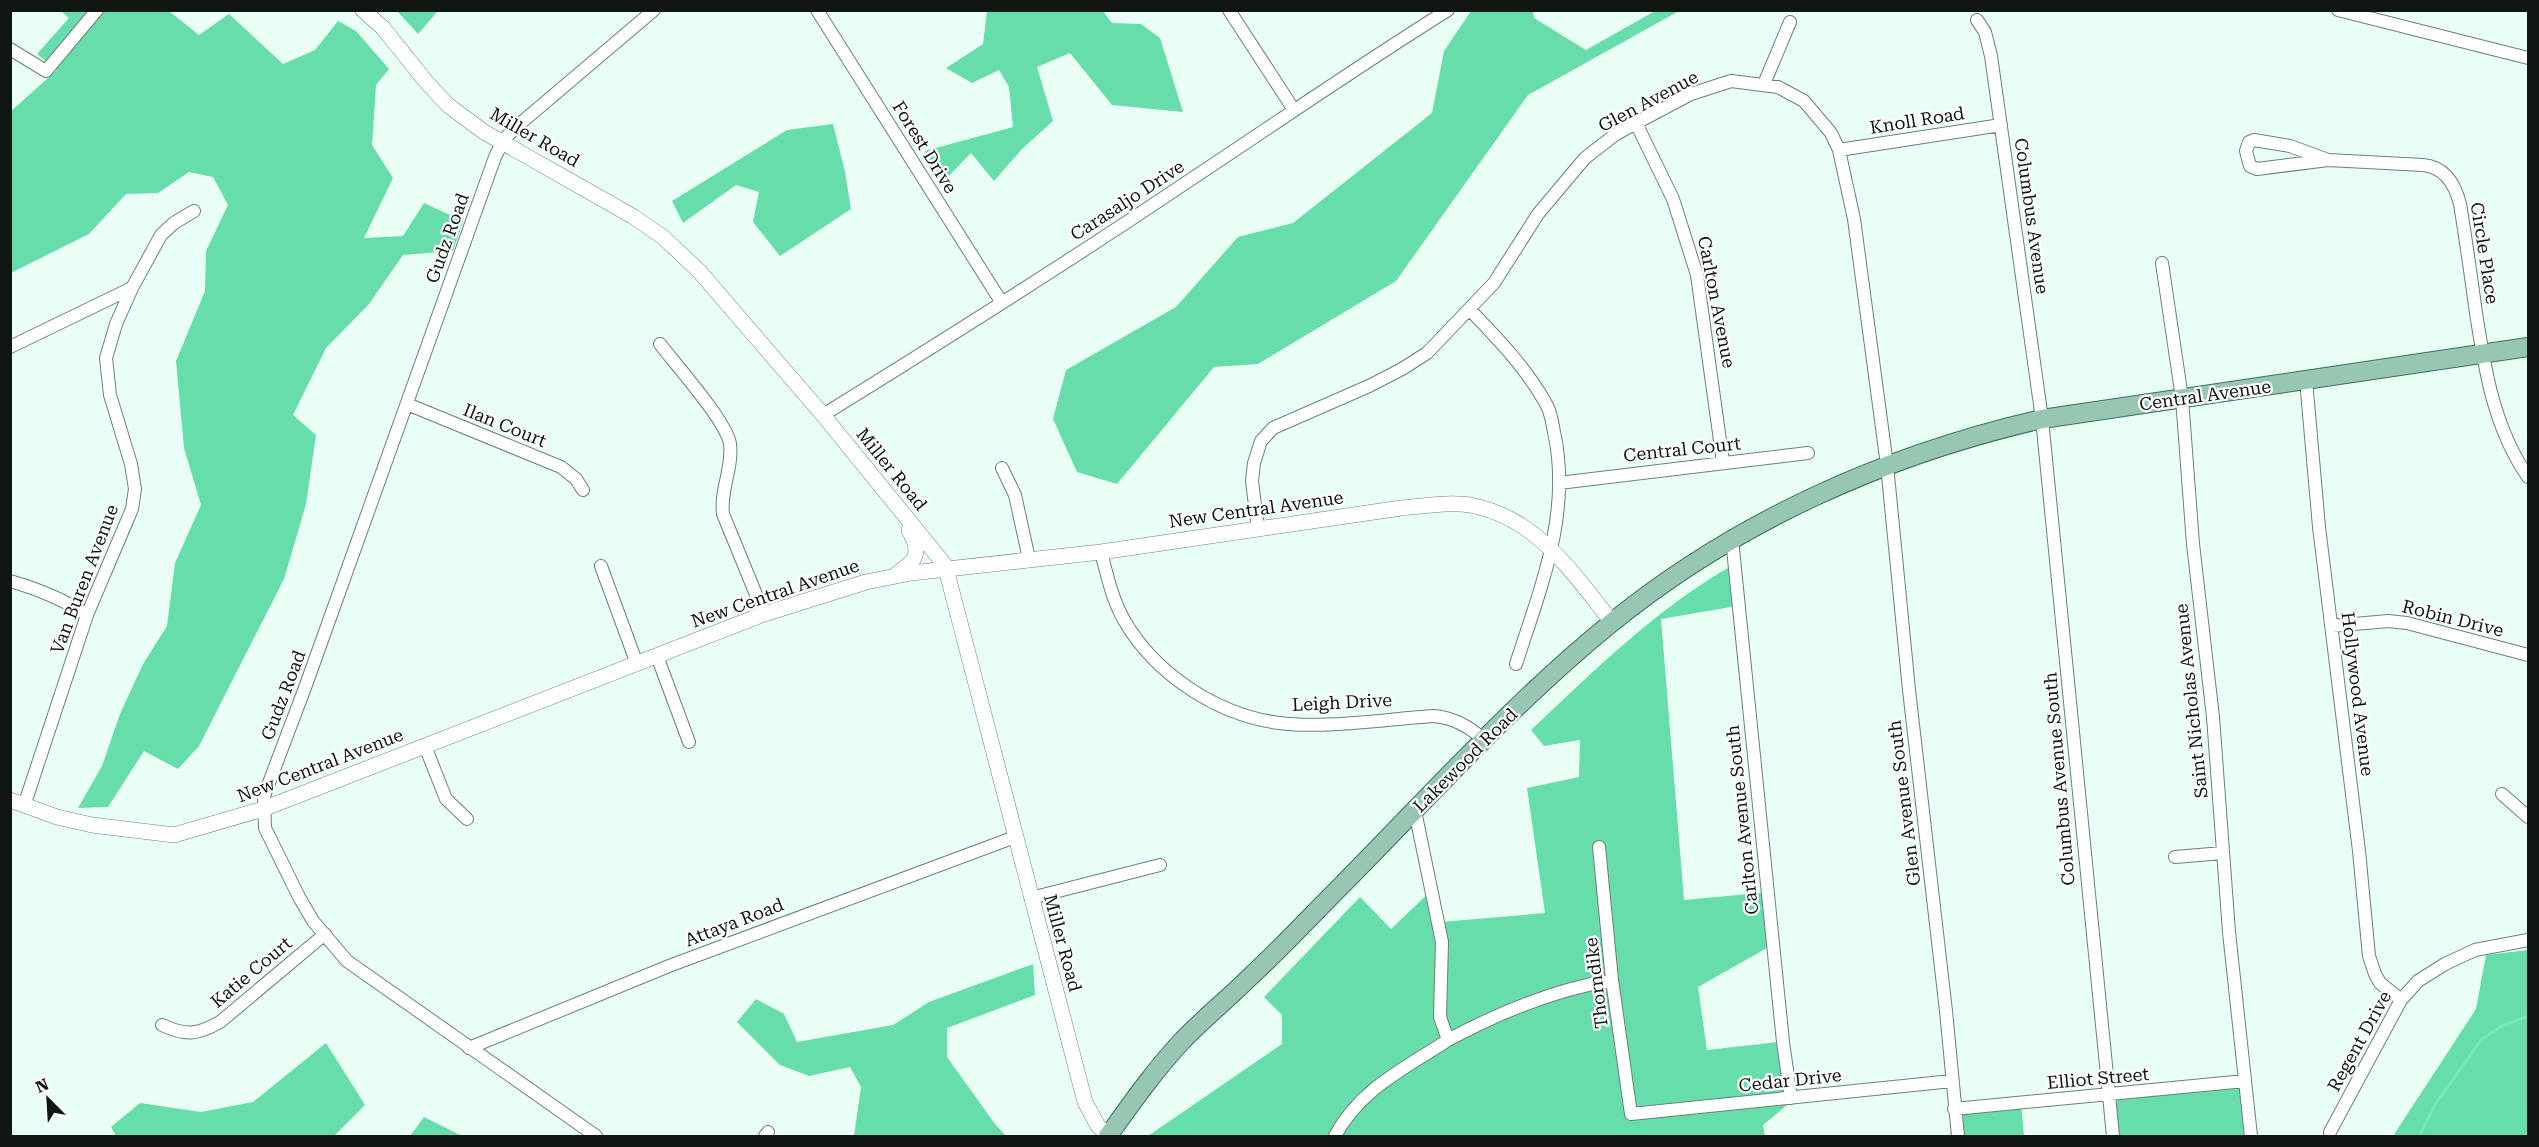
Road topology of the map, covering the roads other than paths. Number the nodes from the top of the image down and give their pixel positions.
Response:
1 (97, 10) edge
2 (363, 10) edge
3 (654, 10) edge
4 (817, 10) edge
5 (1230, 10) edge
6 (1448, 10) edge
7 (2338, 10) edge
8 (1977, 20) dead end
9 (1790, 22) dead end
10 (10, 49) edge
11 (2529, 58) edge
12 (1764, 84) junction
13 (1293, 110) junction
14 (1636, 123) junction
15 (2001, 125) junction
16 (502, 143) junction
17 (1839, 150) junction
18 (2328, 160) junction
19 (194, 211) dead end
20 (2162, 263) dead end
21 (132, 288) junction
22 (1002, 303) junction
23 (1470, 310) junction
24 (660, 344) dead end
25 (10, 347) edge
26 (2529, 347) edge
27 (2482, 353) junction
28 (2306, 380) junction
29 (2182, 398) junction
30 (407, 405) junction
31 (823, 415) junction
32 (2042, 419) junction
33 (1808, 453) dead end
34 (1723, 462) junction
35 (1887, 465) junction
36 (1002, 468) dead end
37 (2529, 477) edge
38 (1559, 483) junction
39 (583, 490) dead end
40 (896, 506) junction
41 (1258, 529) junction
42 (1732, 539) junction
43 (1552, 549) junction
44 (1101, 552) junction
45 (1029, 560) junction
46 (601, 567) dead end
47 (948, 569) junction
48 (892, 577) junction
49 (10, 581) edge
50 (764, 614) junction
51 (87, 615) junction
52 (1612, 622) junction
53 (2332, 626) junction
54 (657, 656) junction
55 (2529, 656) edge
56 (637, 664) junction
57 (1516, 664) dead end
58 (1484, 739) junction
59 (689, 742) dead end
60 (425, 746) junction
61 (2502, 794) dead end
62 (17, 803) edge
63 (263, 809) junction
64 (1415, 811) junction
65 (2529, 817) edge
66 (466, 819) dead end
67 (1015, 837) junction
68 (1599, 847) dead end
69 (2223, 853) junction
70 (2175, 857) dead end
71 (1160, 866) dead end
72 (1031, 898) junction
73 (326, 934) junction
74 (2529, 940) edge
75 (1612, 980) junction
76 (2401, 1000) junction
77 (162, 1025) dead end
78 (1448, 1040) junction
79 (469, 1048) junction
80 (1952, 1081) junction
81 (2245, 1081) junction
82 (2109, 1095) junction
83 (1791, 1098) junction
84 (1954, 1109) junction
85 (1631, 1114) joint
86 (2330, 1132) dead end
87 (593, 1136) edge
88 (1108, 1136) edge
89 (1335, 1137) edge
90 (1958, 1137) edge
91 (2113, 1137) edge
92 (2251, 1137) edge

1 - 10 street
2 - 16 street, Miller Road
3 - 16 street
4 - 22 street, Forest Drive
5 - 13 street
6 - 13 street, Carasaljo Drive
7 - 11 street
8 - 15 street, Columbus Avenue
9 - 12 street
12 - 14 street, Glen Avenue
12 - 17 street, Glen Avenue
13 - 22 street, Carasaljo Drive
14 - 23 street, Glen Avenue
14 - 34 street, Carlton Avenue
15 - 17 street, Knoll Road
15 - 32 street, Columbus Avenue
16 - 30 street, Gudz Road
16 - 31 street, Miller Road
17 - 35 street, Glen Avenue
18 - 18 street, Circle Place
18 - 27 street, Circle Place
19 - 21 street, Van Buren Avenue
20 - 29 street, Saint Nicholas Avenue
21 - 25 street
21 - 51 street, Van Buren Avenue
22 - 31 street, Carasaljo Drive
23 - 38 street
23 - 41 street, Glen Avenue
24 - 50 street
26 - 27 main road, Central Avenue
27 - 28 main road, Central Avenue
27 - 37 street, Circle Place
28 - 29 main road, Central Avenue
28 - 53 street, Hollywood Avenue
29 - 32 main road, Central Avenue
29 - 69 street, Saint Nicholas Avenue
30 - 39 street, Ilan Court
30 - 63 street, Gudz Road
31 - 40 street, Miller Road
32 - 35 main road, Central Avenue
32 - 82 street, Columbus Avenue South
33 - 34 street, Central Court
34 - 38 street, Central Court
35 - 42 main road, Lakewood Road
35 - 80 street, Glen Avenue South
36 - 45 street
38 - 43 street
40 - 47 street, Miller Road
40 - 48 street
41 - 43 street, New Central Avenue
41 - 44 street, New Central Avenue
42 - 52 main road, Lakewood Road
42 - 83 street, Carlton Avenue South
43 - 52 street, New Central Avenue
43 - 57 street
44 - 45 street, New Central Avenue
44 - 58 street, Leigh Drive
45 - 47 street, New Central Avenue
46 - 56 street
47 - 48 street, New Central Avenue
47 - 67 street, Miller Road
48 - 50 street, New Central Avenue
49 - 51 street
50 - 54 street, New Central Avenue
51 - 62 street, Van Buren Avenue
52 - 58 main road, Lakewood Road
53 - 55 street, Robin Drive
53 - 76 street, Hollywood Avenue
54 - 56 street, New Central Avenue
54 - 59 street
56 - 60 street, New Central Avenue
58 - 64 main road, Lakewood Road
60 - 63 street, New Central Avenue
60 - 66 street
61 - 65 street
62 - 63 street, New Central Avenue
63 - 73 street, Gudz Road
64 - 78 street
64 - 88 main road, Lakewood Road
67 - 72 street, Miller Road
67 - 79 street, Attaya Road
68 - 75 street, Thorndike
69 - 70 street
69 - 81 street, Saint Nicholas Avenue
71 - 72 street
72 - 88 street, Miller Road
73 - 77 street, Katie Court
73 - 79 street, Gudz Road
74 - 76 street, Regent Drive
75 - 78 street
75 - 85 street, Thorndike
76 - 86 street, Regent Drive
78 - 89 street
79 - 87 street, Gudz Road
80 - 83 street, Cedar Drive
80 - 84 street, Glen Avenue South
81 - 82 street, Elliot Street
81 - 92 street, Saint Nicholas Avenue
82 - 84 street, Elliot Street
82 - 91 street, Columbus Avenue South
83 - 85 street, Cedar Drive
84 - 90 street, Glen Avenue South

